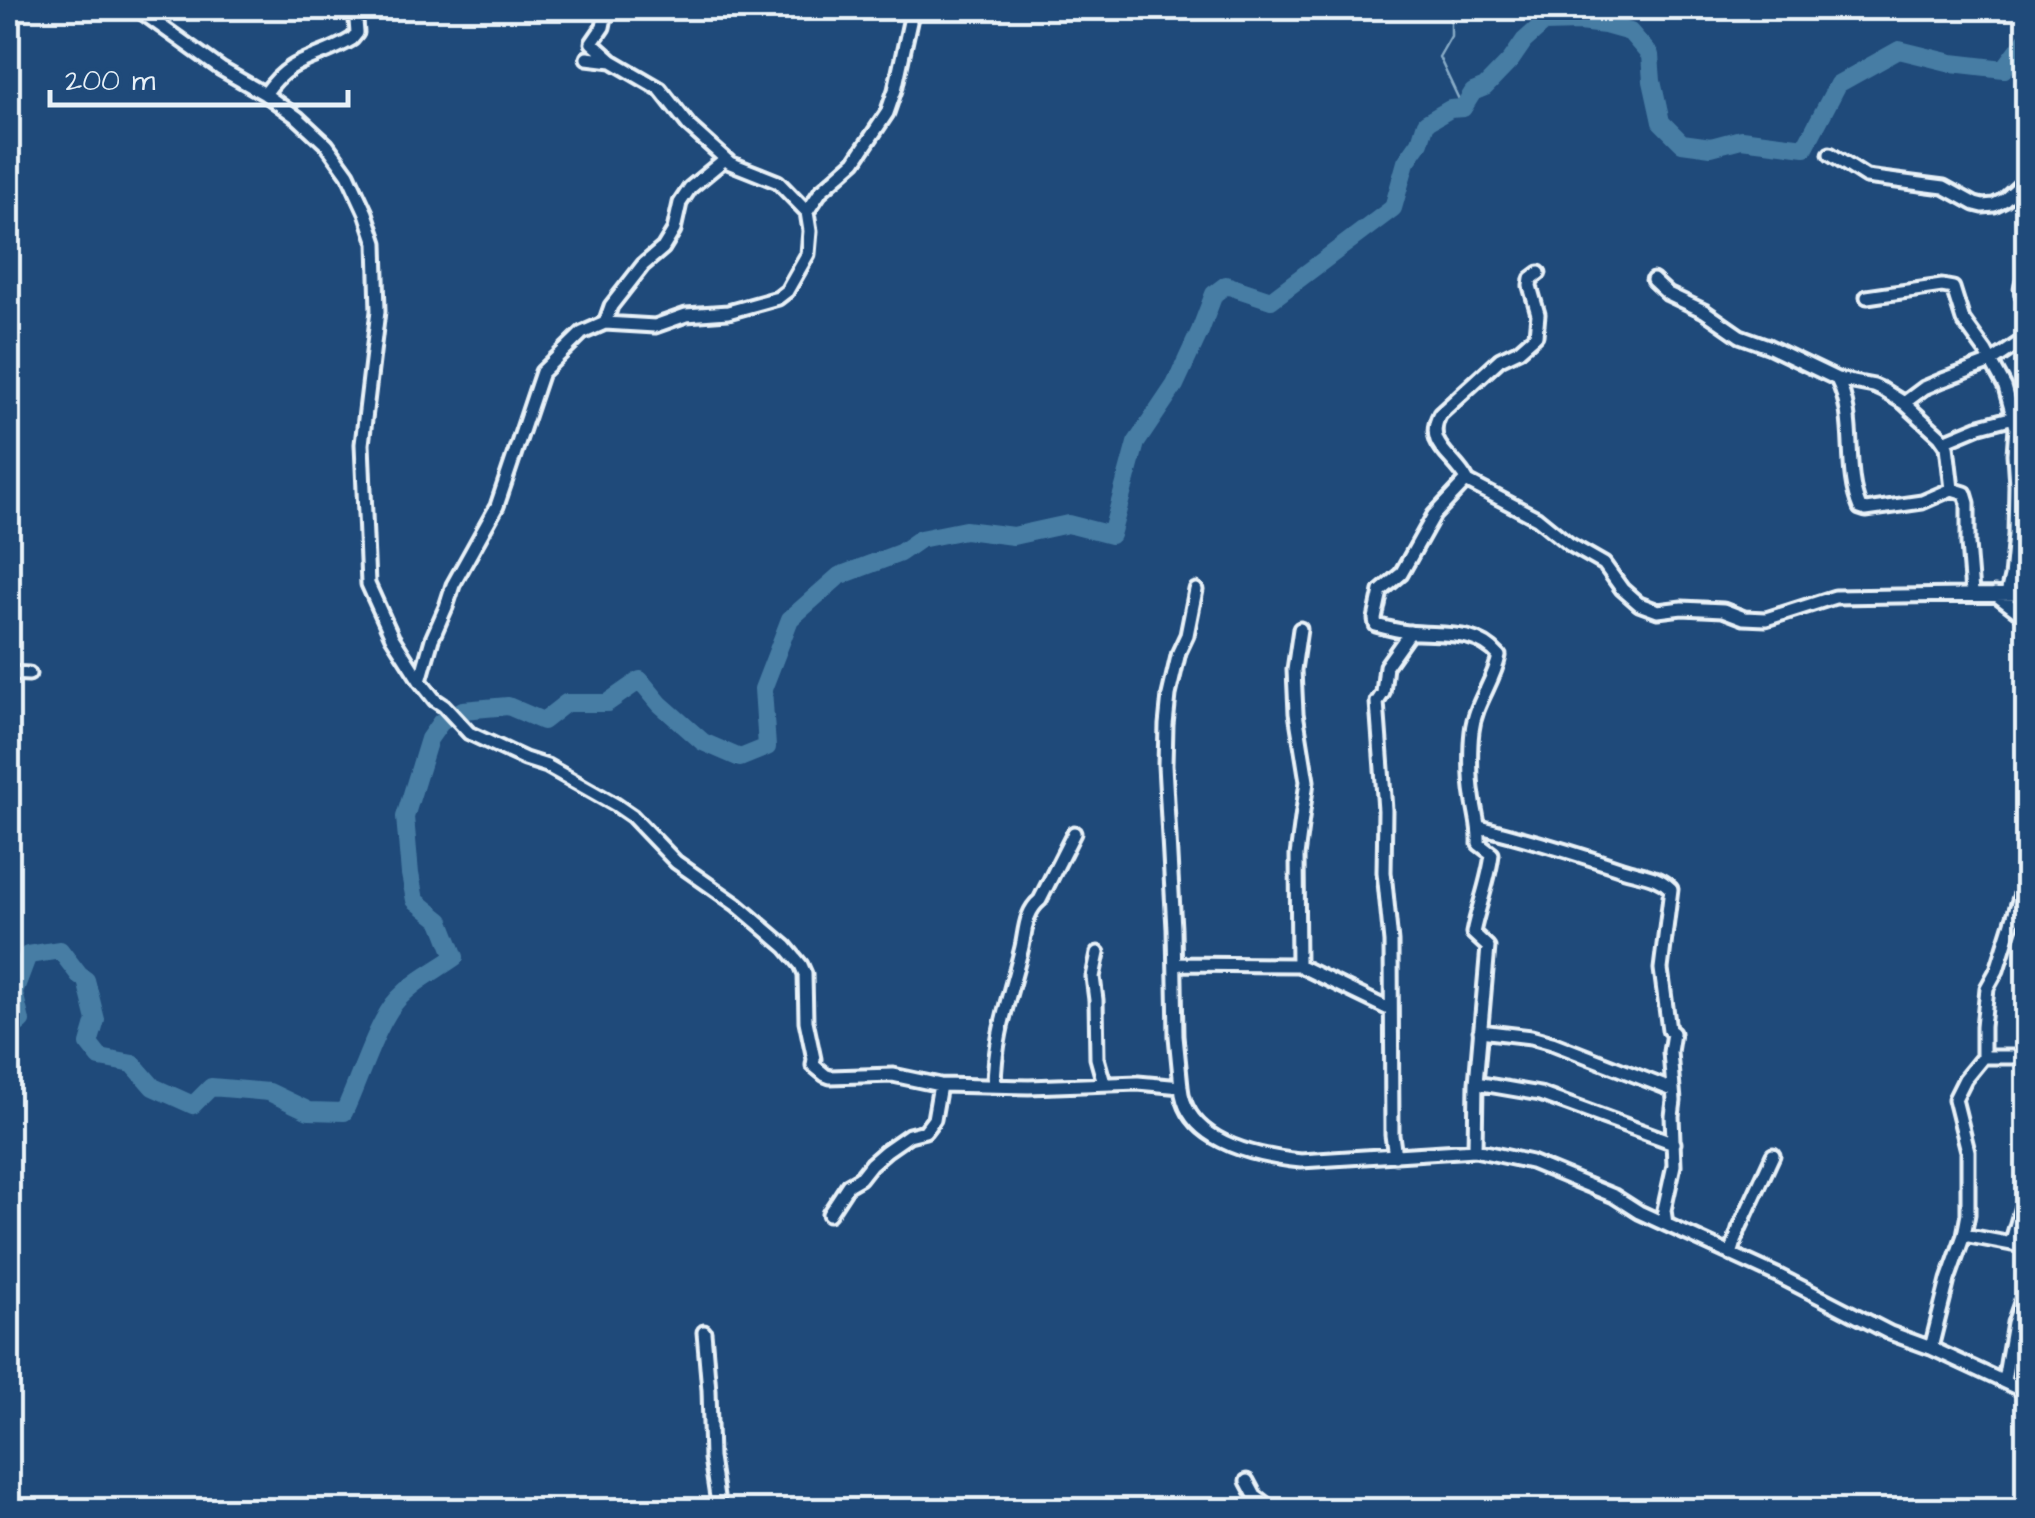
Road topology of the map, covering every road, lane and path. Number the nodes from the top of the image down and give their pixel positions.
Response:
1 (136, 8) edge
2 (355, 8) edge
3 (607, 8) edge
4 (912, 8) edge
5 (587, 58) dead end
6 (612, 61) junction
7 (265, 94) junction
8 (1830, 154) dead end
9 (725, 159) junction
10 (2028, 178) edge
11 (806, 212) junction
12 (2028, 272) edge
13 (1538, 273) dead end
14 (1653, 280) dead end
15 (1866, 297) dead end
16 (2028, 304) edge
17 (605, 323) junction
18 (2028, 337) edge
19 (1991, 362) junction
20 (1837, 380) junction
21 (1904, 404) junction
22 (2014, 417) junction
23 (1944, 440) junction
24 (1466, 481) junction
25 (1952, 489) junction
26 (1196, 590) dead end
27 (1972, 593) junction
28 (2001, 594) junction
29 (2028, 594) edge
30 (2028, 619) edge
31 (1300, 629) dead end
32 (1410, 632) junction
33 (8, 674) edge
34 (30, 674) dead end
35 (420, 681) junction
36 (1480, 827) junction
37 (1074, 833) dead end
38 (2021, 894) dead end
39 (1098, 954) dead end
40 (1175, 964) junction
41 (1298, 964) junction
42 (1391, 1010) junction
43 (1480, 1031) junction
44 (1983, 1056) junction
45 (2028, 1058) edge
46 (1104, 1083) junction
47 (1476, 1084) junction
48 (940, 1085) junction
49 (994, 1085) junction
50 (1182, 1087) junction
51 (1673, 1090) junction
52 (1674, 1144) junction
53 (1476, 1150) junction
54 (1773, 1155) dead end
55 (1395, 1156) junction
56 (2028, 1186) edge
57 (829, 1214) dead end
58 (1666, 1224) junction
59 (1964, 1235) junction
60 (2011, 1244) junction
61 (2028, 1247) edge
62 (1732, 1255) junction
63 (2028, 1284) edge
64 (704, 1332) dead end
65 (1930, 1348) junction
66 (2004, 1381) junction
67 (2028, 1393) edge
68 (1247, 1481) dead end
69 (719, 1510) edge
70 (1273, 1510) edge

1 - 7 street
2 - 7 street
3 - 6 street
4 - 11 street
5 - 6 street
6 - 9 street
7 - 35 street
8 - 10 street
9 - 11 street
9 - 17 street
11 - 17 street
12 - 16 street
13 - 24 street
14 - 20 street
15 - 19 street
17 - 35 street
18 - 19 street
19 - 21 street
19 - 22 street
20 - 21 street
20 - 25 street
21 - 23 street
22 - 23 street
22 - 28 street
23 - 25 street
24 - 27 street
24 - 32 street
25 - 27 street
26 - 40 street
27 - 28 street
28 - 29 street
28 - 30 street
31 - 41 street
32 - 36 street
32 - 42 street
33 - 34 street
35 - 48 street
36 - 43 street
36 - 51 street
37 - 49 street
38 - 44 street
39 - 46 street
40 - 41 street
40 - 50 street
41 - 42 street
42 - 55 street
43 - 47 street
43 - 51 street
44 - 45 street
44 - 59 street
46 - 49 street
46 - 50 street
47 - 52 street
47 - 53 street
48 - 49 street
48 - 57 street
50 - 55 street
51 - 52 street
52 - 58 street
53 - 55 street
53 - 58 street
54 - 62 street
56 - 60 street
58 - 62 street
59 - 60 street
59 - 65 street
60 - 61 street
62 - 65 street
63 - 66 street
64 - 69 street
65 - 66 street
66 - 67 street
68 - 70 street

